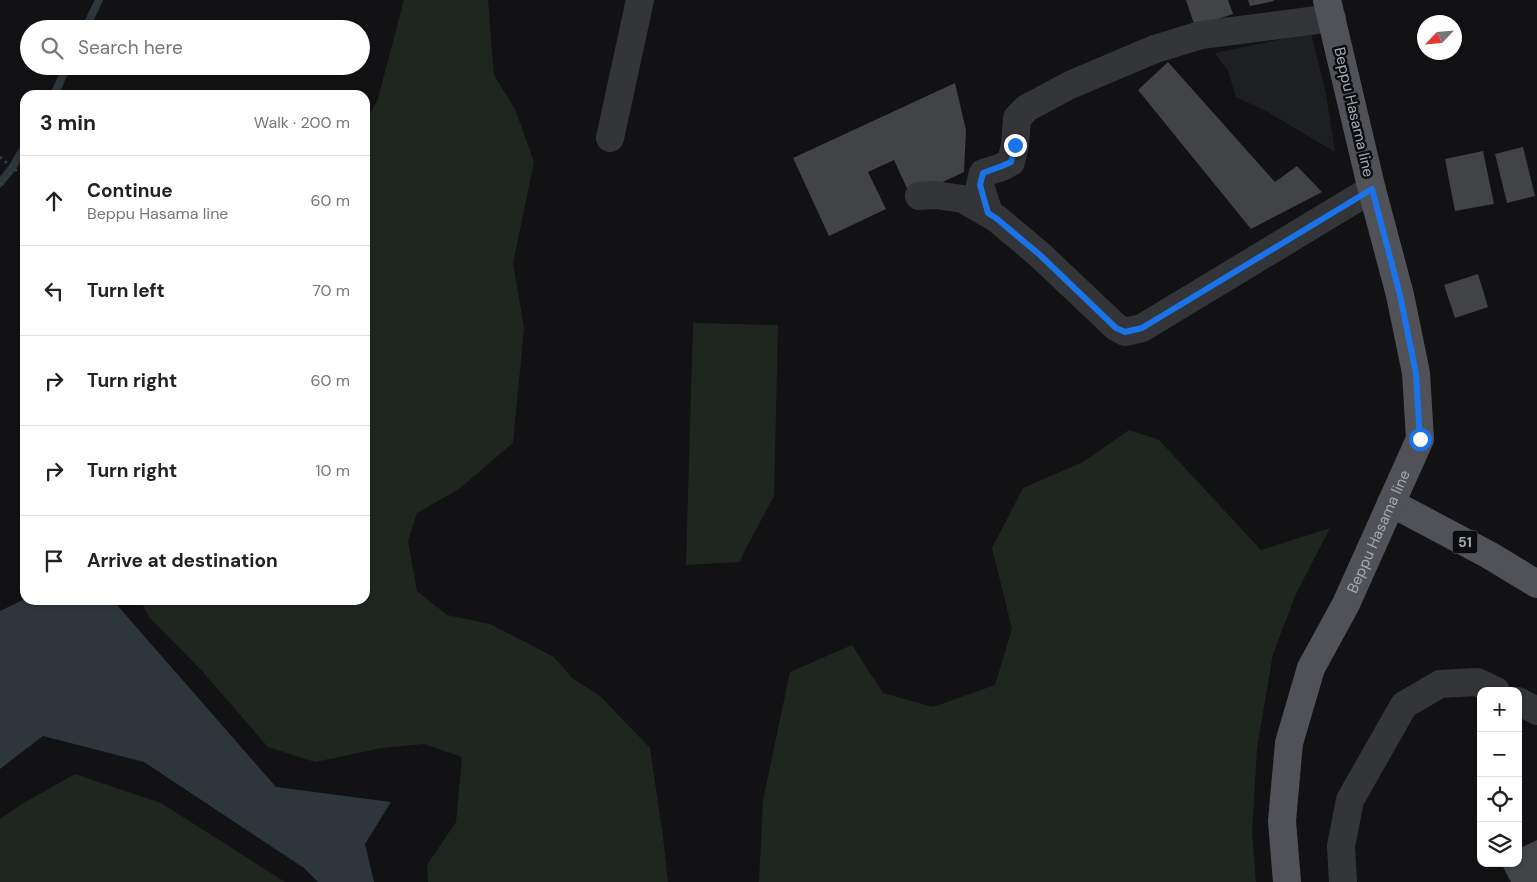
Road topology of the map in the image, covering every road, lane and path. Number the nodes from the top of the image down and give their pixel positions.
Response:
1 (640, 0) edge
2 (1329, 9) edge
3 (610, 138) dead end
4 (0, 157) edge
5 (14, 169) junction
6 (20, 173) edge
7 (0, 184) edge
8 (1372, 189) junction
9 (919, 196) dead end
10 (988, 213) junction
11 (1392, 503) junction
12 (1537, 584) edge
13 (1488, 687) edge
14 (1522, 703) edge
15 (1537, 712) edge
16 (1287, 882) edge
17 (1343, 882) edge

1 - 3 street
2 - 8 main road, Beppu Hasama line
2 - 10 street
4 - 5 path
5 - 6 path
5 - 7 path
8 - 10 street
8 - 11 main road, Beppu Hasama line
9 - 10 street
11 - 12 main road, 51
11 - 16 main road, Beppu Hasama line
13 - 17 street
14 - 15 street

